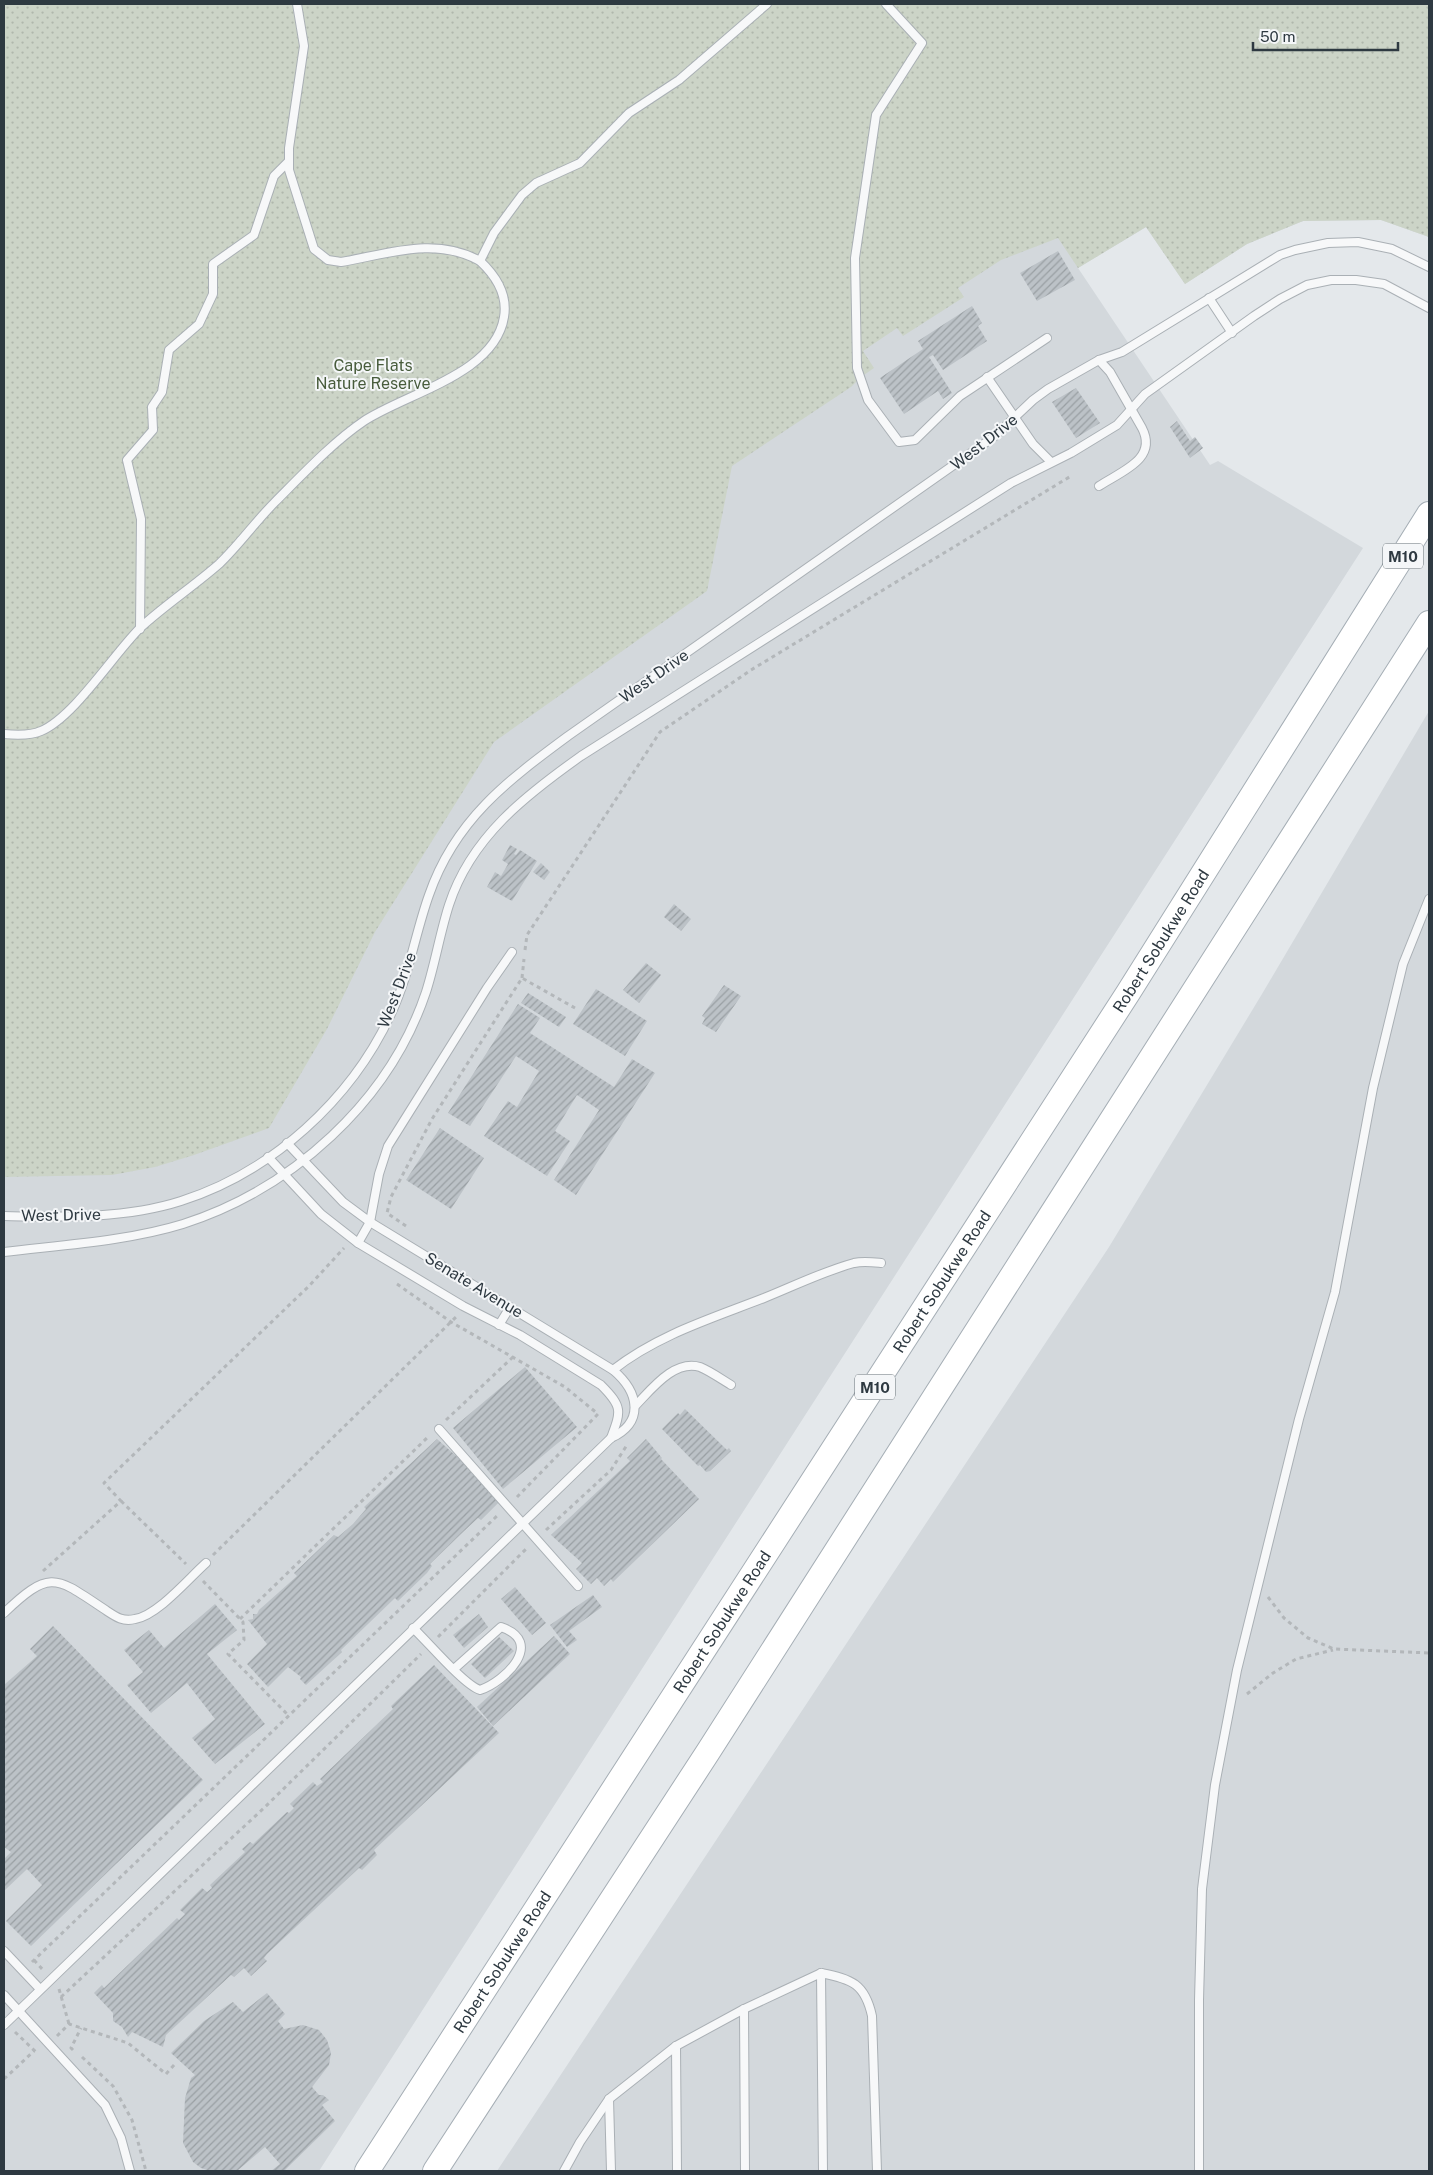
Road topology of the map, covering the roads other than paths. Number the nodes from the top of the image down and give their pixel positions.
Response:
1 (297, 4) edge
2 (767, 4) edge
3 (886, 4) edge
4 (288, 162) junction
5 (480, 261) junction
6 (1429, 267) edge
7 (1209, 298) junction
8 (1429, 308) edge
9 (1232, 333) junction
10 (1047, 338) dead end
11 (1099, 360) junction
12 (987, 378) junction
13 (1132, 408) junction
14 (1015, 419) junction
15 (1051, 462) junction
16 (1099, 486) dead end
17 (1429, 514) edge
18 (1429, 623) edge
19 (140, 629) junction
20 (4, 734) edge
21 (1429, 899) edge
22 (512, 952) dead end
23 (287, 1143) junction
24 (268, 1157) junction
25 (303, 1160) junction
26 (284, 1175) junction
27 (4, 1216) edge
28 (370, 1222) junction
29 (358, 1243) junction
30 (4, 1252) edge
31 (881, 1263) dead end
32 (510, 1307) junction
33 (499, 1325) junction
34 (613, 1370) junction
35 (731, 1385) dead end
36 (635, 1406) junction
37 (437, 1429) road end
38 (611, 1438) junction
39 (523, 1522) junction
40 (206, 1563) road end
41 (578, 1586) dead end
42 (4, 1613) edge
43 (413, 1628) junction
44 (454, 1669) junction
45 (4, 1951) edge
46 (822, 1973) junction
47 (39, 1988) junction
48 (4, 1995) edge
49 (18, 2009) junction
50 (744, 2009) junction
51 (4, 2024) edge
52 (676, 2046) junction
53 (610, 2099) junction
54 (130, 2171) edge
55 (367, 2171) edge
56 (435, 2171) edge
57 (564, 2171) edge
58 (610, 2171) edge
59 (677, 2171) edge
60 (745, 2171) edge
61 (823, 2171) edge
62 (877, 2171) edge
63 (1199, 2171) edge

1 - 4 lane
2 - 5 lane
3 - 12 lane
4 - 5 lane
4 - 19 lane
5 - 19 lane
6 - 7 lane, West Drive
7 - 9 lane
7 - 11 lane, West Drive
8 - 9 lane, West Drive
9 - 13 lane, West Drive
10 - 12 lane
11 - 13 lane
11 - 14 lane, West Drive
12 - 14 lane
13 - 15 lane, West Drive
13 - 16 lane
14 - 15 lane
14 - 23 lane, West Drive
15 - 25 lane, West Drive
17 - 55 main road, Robert Sobukwe Road / M10
18 - 56 main road
19 - 20 lane
21 - 63 lane
22 - 28 lane
23 - 24 lane, West Drive
23 - 25 lane, Senate Avenue
24 - 26 lane, Senate Avenue
24 - 27 lane, West Drive
25 - 26 lane, West Drive
25 - 28 lane, Senate Avenue
26 - 29 lane, Senate Avenue
26 - 30 lane, West Drive
28 - 29 lane
28 - 32 lane, Senate Avenue
29 - 33 lane, Senate Avenue
31 - 34 lane
32 - 33 lane
32 - 34 lane, Senate Avenue
33 - 38 lane, Senate Avenue
34 - 36 lane, Senate Avenue
35 - 36 lane
36 - 38 lane
37 - 39 lane
38 - 39 lane
39 - 41 lane
39 - 43 lane
40 - 42 lane
43 - 44 lane
43 - 47 lane
44 - 44 lane
45 - 47 lane
46 - 50 lane
46 - 61 lane
46 - 62 lane
47 - 49 lane
48 - 49 lane
49 - 51 lane
49 - 54 lane
50 - 52 lane
50 - 60 lane
52 - 53 lane
52 - 59 lane
53 - 57 lane
53 - 58 lane

